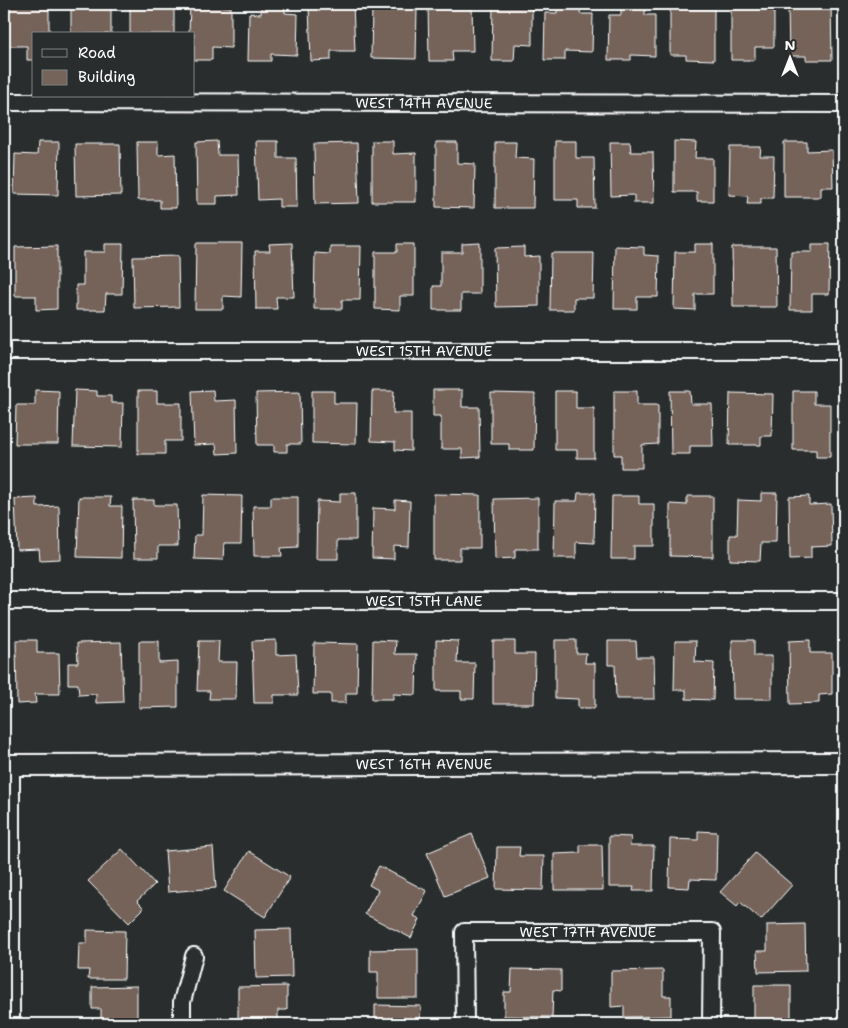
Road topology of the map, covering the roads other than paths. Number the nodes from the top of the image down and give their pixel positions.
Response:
1 (4, 102) edge
2 (844, 104) edge
3 (4, 351) edge
4 (844, 351) edge
5 (4, 601) edge
6 (844, 601) edge
7 (844, 763) edge
8 (8, 765) edge
9 (194, 956) dead end
10 (11, 1024) edge
11 (182, 1024) edge
12 (465, 1024) edge
13 (712, 1024) edge

1 - 2 street, WEST 14TH AVENUE
3 - 4 street, WEST 15TH AVENUE
5 - 6 street, WEST 15TH LANE
7 - 8 street, WEST 16TH AVENUE
8 - 10 street
9 - 11 street
12 - 13 street, WEST 17TH AVENUE

